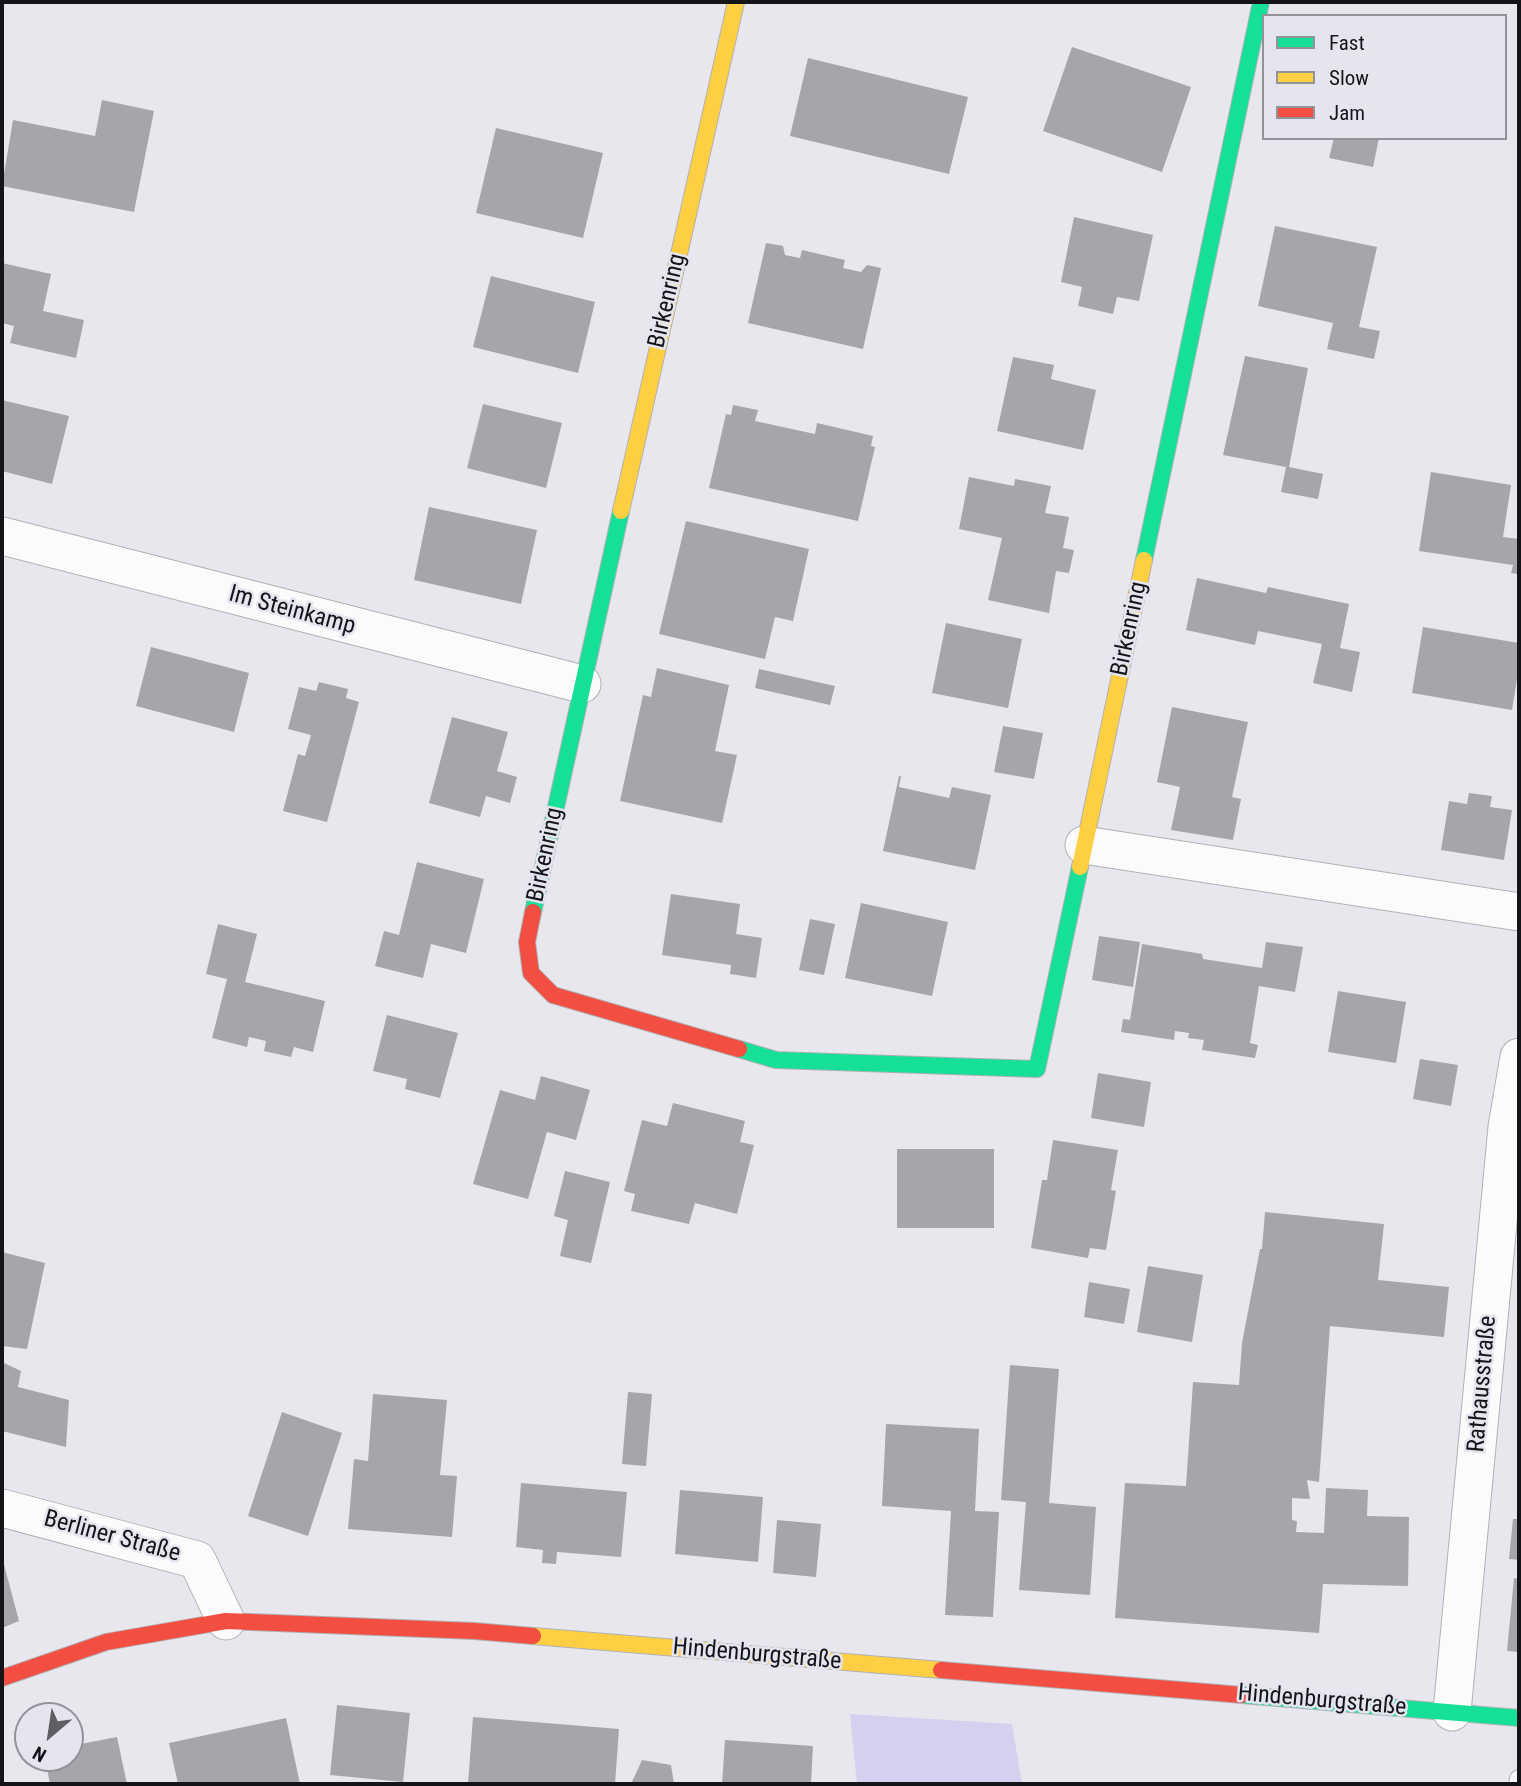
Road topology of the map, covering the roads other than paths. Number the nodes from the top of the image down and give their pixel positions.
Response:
1 (736, 2) edge
2 (1261, 2) edge
3 (2, 536) edge
4 (582, 684) junction
5 (1084, 845) junction
6 (1519, 912) edge
7 (1519, 1057) edge
8 (2, 1508) edge
9 (226, 1621) junction
10 (2, 1678) edge
11 (1452, 1712) junction
12 (1519, 1718) edge
13 (1519, 1779) edge
14 (1518, 1784) edge

1 - 4 street, Birkenring
2 - 5 street, Birkenring
3 - 4 street, Im Steinkamp
4 - 5 street, Birkenring
5 - 6 street
7 - 11 street, Rathausstraße
8 - 9 street, Berliner Straße
9 - 10 street, Hindenburgstraße
9 - 11 street, Hindenburgstraße
11 - 12 street, Hindenburgstraße
13 - 14 lane

